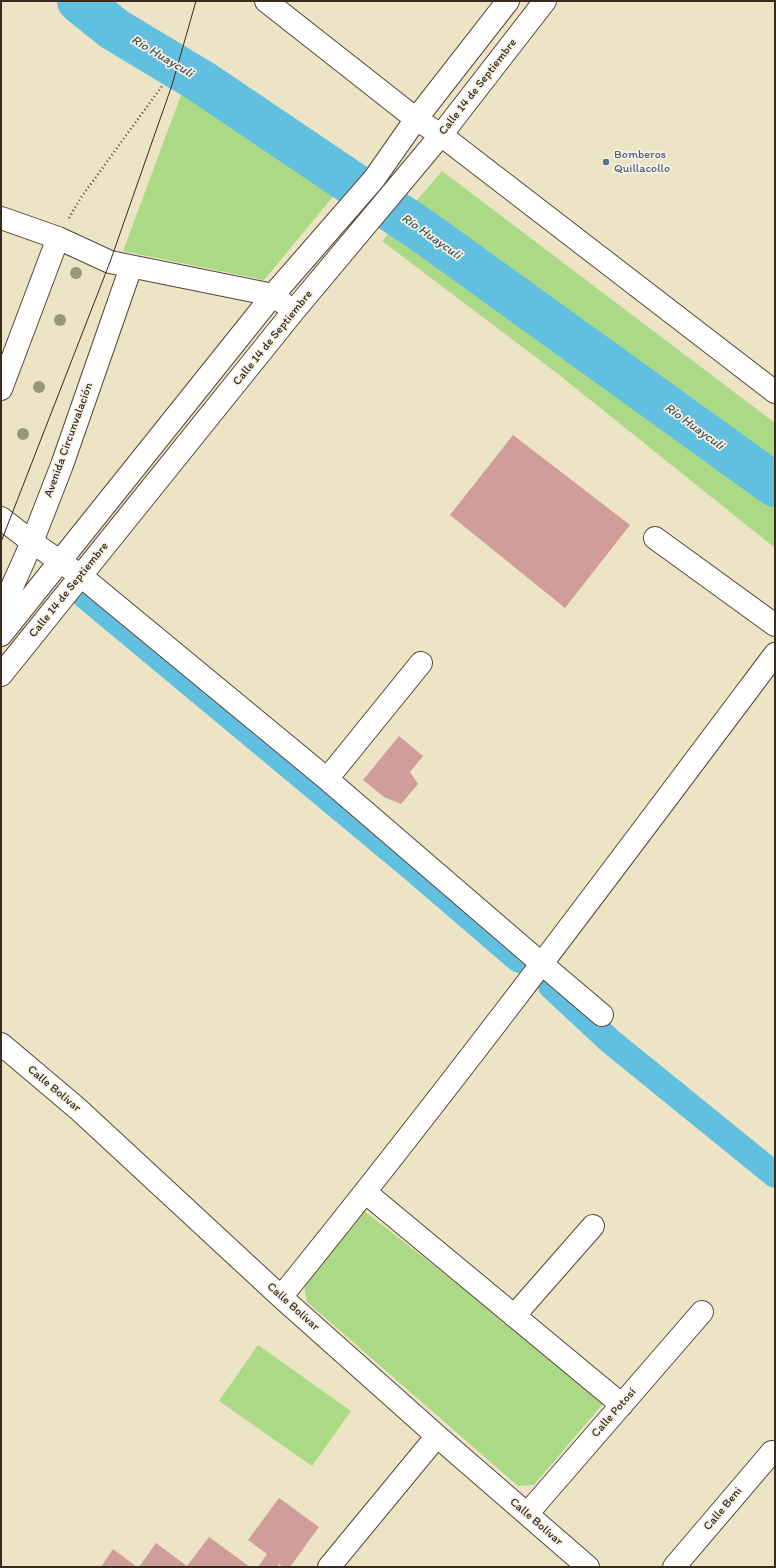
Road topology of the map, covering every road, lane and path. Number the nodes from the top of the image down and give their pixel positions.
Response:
1 (266, 1) edge
2 (508, 1) edge
3 (545, 1) edge
4 (162, 86) dead end
5 (416, 119) junction
6 (441, 135) junction
7 (1, 218) edge
8 (58, 238) junction
9 (131, 267) junction
10 (273, 295) junction
11 (293, 312) junction
12 (1, 389) edge
13 (775, 392) edge
14 (1, 518) edge
15 (655, 538) dead end
16 (32, 542) junction
17 (60, 562) junction
18 (81, 576) junction
19 (1, 612) edge
20 (775, 625) edge
21 (1, 635) edge
22 (775, 654) edge
23 (421, 663) dead end
24 (1, 675) edge
25 (327, 779) junction
26 (542, 964) junction
27 (602, 1015) dead end
28 (1, 1044) edge
29 (365, 1192) junction
30 (593, 1226) dead end
31 (281, 1296) junction
32 (702, 1312) dead end
33 (514, 1316) junction
34 (622, 1405) junction
35 (437, 1436) junction
36 (772, 1452) dead end
37 (527, 1514) junction
38 (329, 1567) edge
39 (588, 1567) edge
40 (674, 1567) edge

1 - 5 street
2 - 5 street, Calle 14 de Septiembre
3 - 6 street, Calle 14 de Septiembre
4 - 8 path
5 - 6 street
5 - 10 street, Calle 14 de Septiembre
6 - 11 street, Calle 14 de Septiembre
6 - 13 street
7 - 8 street
8 - 9 street
8 - 12 street
9 - 10 street
9 - 16 street, Avenida Circunvalación
10 - 11 street
10 - 17 street, Calle 14 de Septiembre
11 - 18 street, Calle 14 de Septiembre
14 - 16 street
15 - 20 street
16 - 17 street
16 - 19 street, Avenida Circunvalación
17 - 18 street
17 - 21 street, Calle 14 de Septiembre
18 - 24 street, Calle 14 de Septiembre
18 - 25 street
22 - 26 street
23 - 25 street
25 - 26 street
26 - 27 street
26 - 29 street
28 - 31 street, Calle Bolívar
29 - 31 street
29 - 33 street
30 - 33 street
31 - 35 street, Calle Bolívar
32 - 34 street, Calle Potosí
33 - 34 street
34 - 37 street, Calle Potosí
35 - 37 street, Calle Bolívar
35 - 38 street
36 - 40 street, Calle Beni
37 - 39 street, Calle Bolívar

